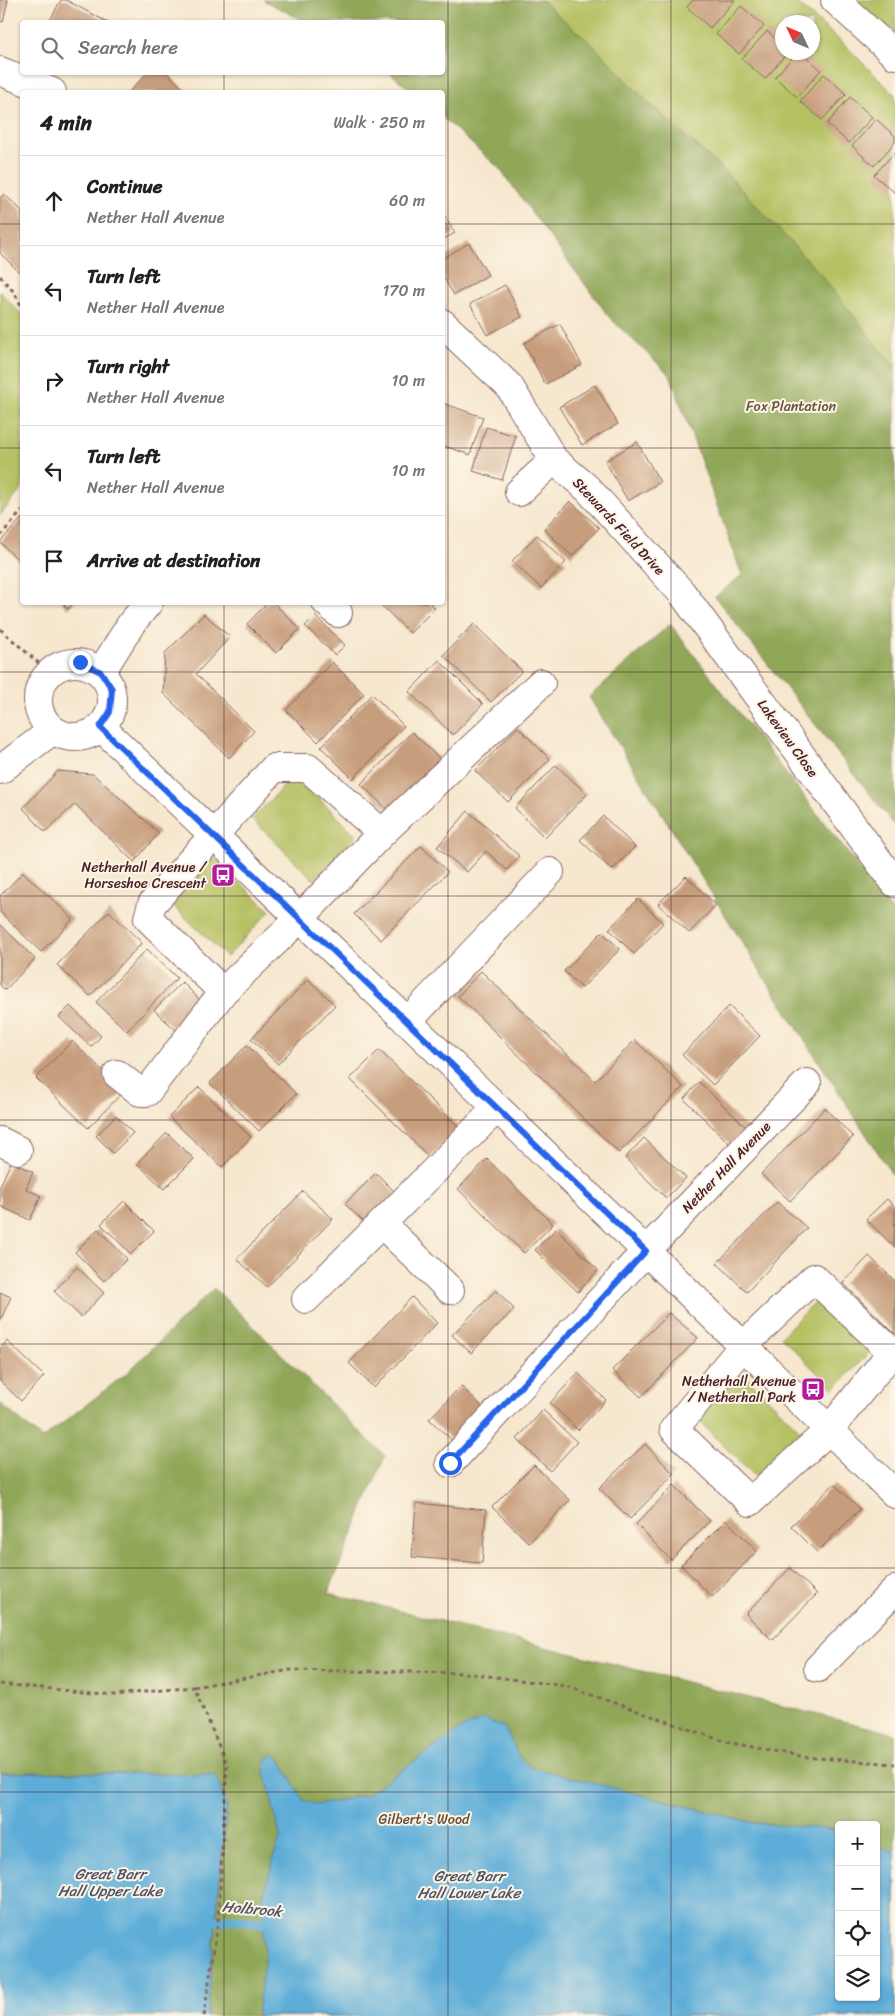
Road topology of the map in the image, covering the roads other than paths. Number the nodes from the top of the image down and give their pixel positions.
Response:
1 (835, 0) edge
2 (895, 55) edge
3 (0, 72) edge
4 (47, 90) edge
5 (445, 326) edge
6 (554, 460) junction
7 (519, 492) dead end
8 (682, 593) joint
9 (147, 605) edge
10 (101, 672) junction
11 (541, 683) dead end
12 (100, 727) junction
13 (53, 730) junction
14 (0, 770) edge
15 (382, 833) junction
16 (214, 836) junction
17 (550, 872) dead end
18 (895, 883) edge
19 (300, 918) junction
20 (222, 992) junction
21 (407, 1022) junction
22 (117, 1074) dead end
23 (807, 1083) dead end
24 (497, 1108) junction
25 (382, 1224) junction
26 (646, 1251) junction
27 (450, 1290) dead end
28 (306, 1299) dead end
29 (742, 1347) junction
30 (829, 1430) junction
31 (450, 1463) dead end
32 (895, 1494) edge
33 (895, 1590) edge
34 (818, 1668) dead end

1 - 2 street
3 - 4 street
5 - 6 street, Stewards Field Drive
6 - 7 street
6 - 8 street, Stewards Field Drive
8 - 18 street, Lakeview Close
9 - 10 street
10 - 12 street
10 - 13 street
11 - 15 street
12 - 13 street
12 - 16 street
13 - 14 street
15 - 16 street
15 - 19 street
16 - 19 street
16 - 20 street
17 - 21 street
19 - 20 street
19 - 21 street
20 - 22 street
21 - 24 street
23 - 26 street, Nether Hall Avenue
24 - 25 street
24 - 26 street
25 - 27 street
25 - 28 street
26 - 29 street
26 - 31 street, Nether Hall Avenue
29 - 30 street
29 - 30 street
29 - 30 street
30 - 32 street
33 - 34 street

